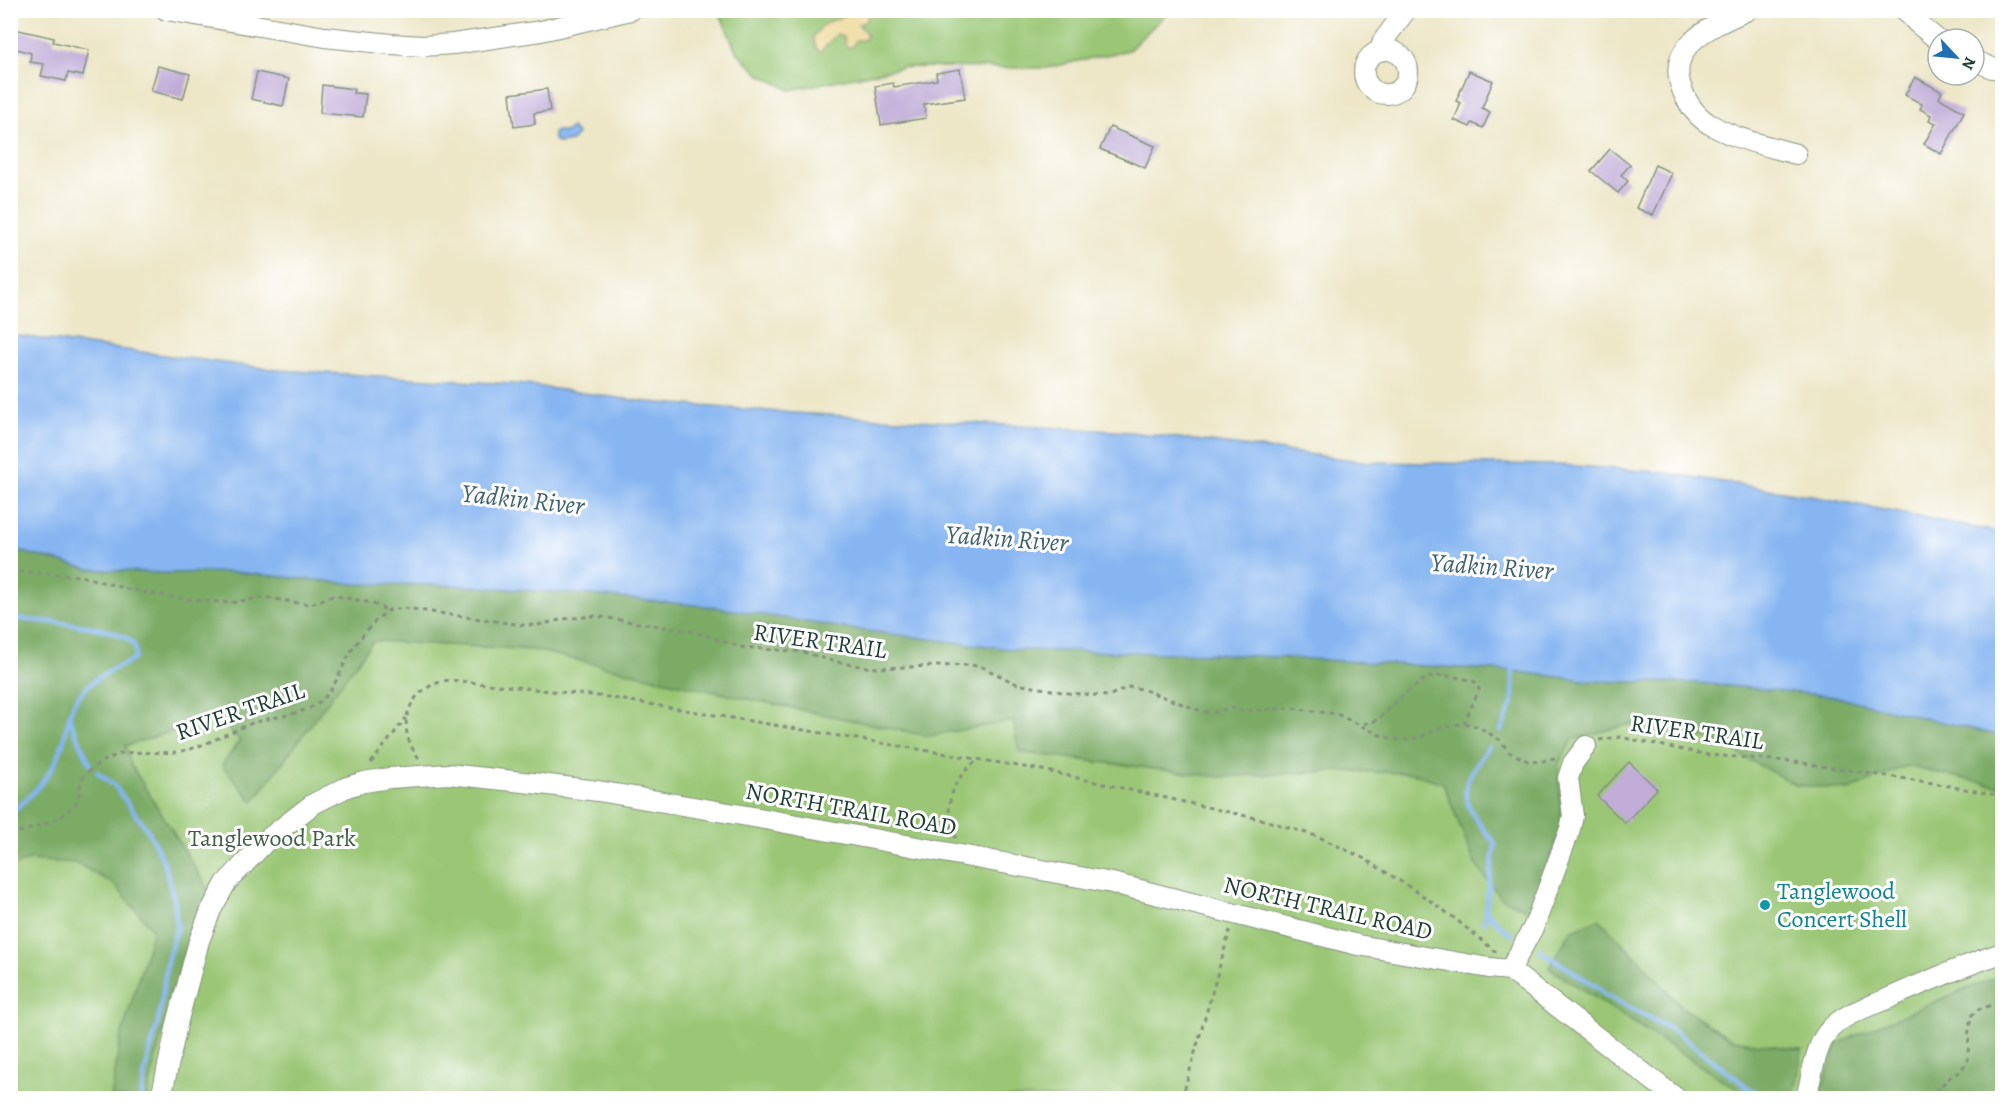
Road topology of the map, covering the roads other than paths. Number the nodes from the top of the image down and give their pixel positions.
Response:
1 (166, 10) edge
2 (631, 10) edge
3 (1406, 10) edge
4 (1748, 10) edge
5 (1905, 10) edge
6 (1926, 30) edge
7 (1380, 51) dead end
8 (1986, 65) edge
9 (2002, 70) edge
10 (1796, 154) dead end
11 (1586, 746) road end
12 (2002, 953) edge
13 (1510, 970) junction
14 (161, 1098) edge
15 (1676, 1098) edge
16 (1806, 1098) edge

1 - 2 street
3 - 7 street
4 - 10 street
5 - 6 street
8 - 9 street
11 - 13 street
12 - 16 street
13 - 14 street, NORTH TRAIL ROAD
13 - 15 street

